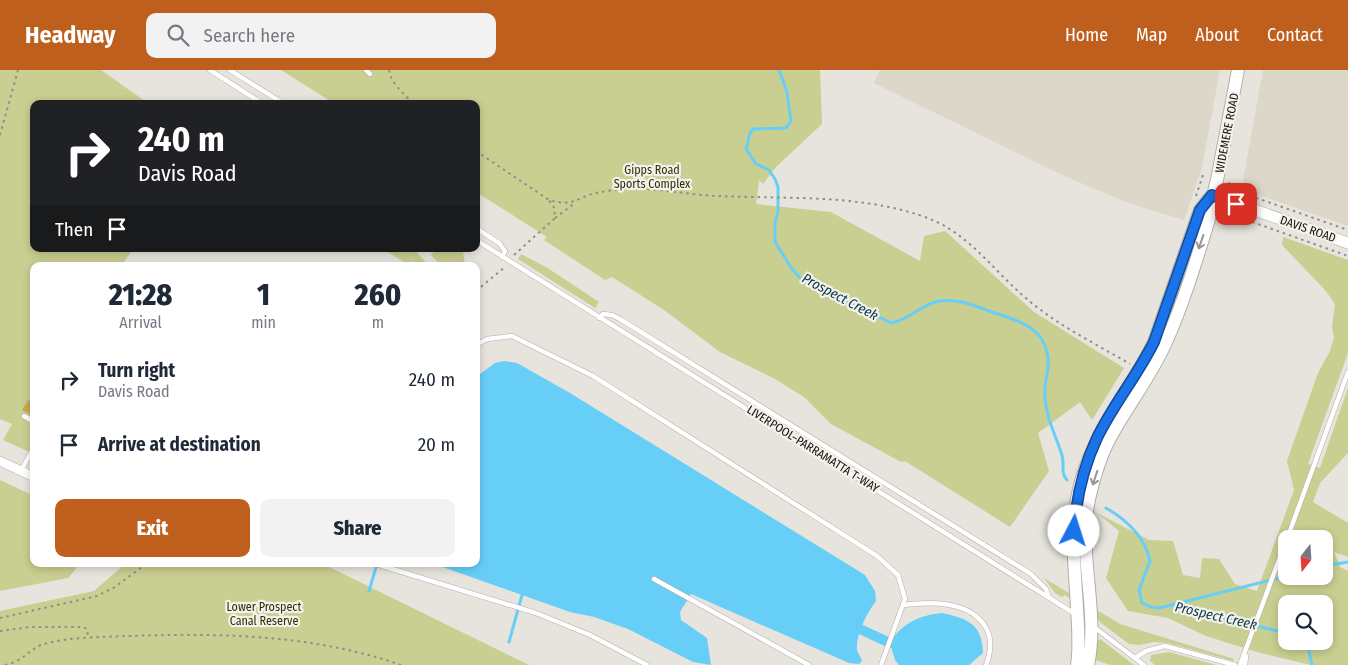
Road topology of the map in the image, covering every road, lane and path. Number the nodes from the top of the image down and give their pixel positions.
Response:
1 (18, 70) edge
2 (210, 70) edge
3 (230, 70) edge
4 (389, 70) edge
5 (1238, 70) edge
6 (257, 100) edge
7 (278, 100) edge
8 (410, 100) edge
9 (0, 135) edge
10 (480, 154) edge
11 (1203, 175) dead end
12 (1237, 186) dead end
13 (1212, 195) junction
14 (1195, 199) dead end
15 (550, 200) junction
16 (575, 202) junction
17 (1219, 218) dead end
18 (554, 219) junction
19 (1348, 230) edge
20 (480, 231) edge
21 (480, 243) edge
22 (1348, 243) edge
23 (1348, 256) edge
24 (502, 257) junction
25 (513, 257) dead end
26 (506, 266) dead end
27 (480, 288) edge
28 (599, 318) junction
29 (480, 343) edge
30 (1132, 366) dead end
31 (1348, 372) edge
32 (24, 416) dead end
33 (30, 420) edge
34 (30, 454) edge
35 (0, 461) edge
36 (21, 471) junction
37 (30, 475) edge
38 (1081, 514) junction
39 (1291, 530) edge
40 (1278, 565) edge
41 (142, 567) edge
42 (386, 567) edge
43 (654, 579) dead end
44 (1049, 598) junction
45 (903, 605) junction
46 (1083, 613) junction
47 (0, 618) edge
48 (0, 631) edge
49 (88, 637) junction
50 (1246, 655) junction
51 (1135, 658) junction
52 (5, 665) edge
53 (401, 665) edge
54 (647, 665) edge
55 (809, 665) edge
56 (881, 665) edge
57 (986, 665) edge
58 (1076, 665) edge
59 (1088, 665) edge
60 (1144, 665) edge
61 (1236, 665) edge
62 (1240, 665) edge
63 (1245, 665) edge

1 - 9 path
2 - 6 lane
3 - 7 lane
4 - 8 path
5 - 13 main road, WIDEMERE ROAD
10 - 15 path
11 - 14 path
12 - 19 path
13 - 22 street, DAVIS ROAD
13 - 38 main road, WIDEMERE ROAD
15 - 16 path
15 - 18 path
16 - 18 path
16 - 30 path
17 - 23 path
18 - 25 path
20 - 24 lane
21 - 24 lane, LIVERPOOL–PARRAMATTA T-WAY
24 - 28 lane, LIVERPOOL–PARRAMATTA T-WAY
26 - 27 path
28 - 44 lane, LIVERPOOL–PARRAMATTA T-WAY
28 - 44 lane
29 - 45 lane
31 - 39 lane
32 - 33 lane
34 - 36 lane
35 - 36 street
36 - 37 street
38 - 46 main road, WIDEMERE ROAD
38 - 46 main road, WIDEMERE ROAD
40 - 50 lane
41 - 47 path
42 - 54 lane
43 - 55 lane
44 - 46 lane, LIVERPOOL–PARRAMATTA T-WAY
45 - 56 lane
45 - 57 lane
46 - 51 lane, LIVERPOOL–PARRAMATTA T-WAY
46 - 58 main road
46 - 59 main road
48 - 49 path
49 - 52 path
49 - 53 path
50 - 62 lane
50 - 63 lane
51 - 60 lane, LIVERPOOL–PARRAMATTA T-WAY
51 - 61 lane

